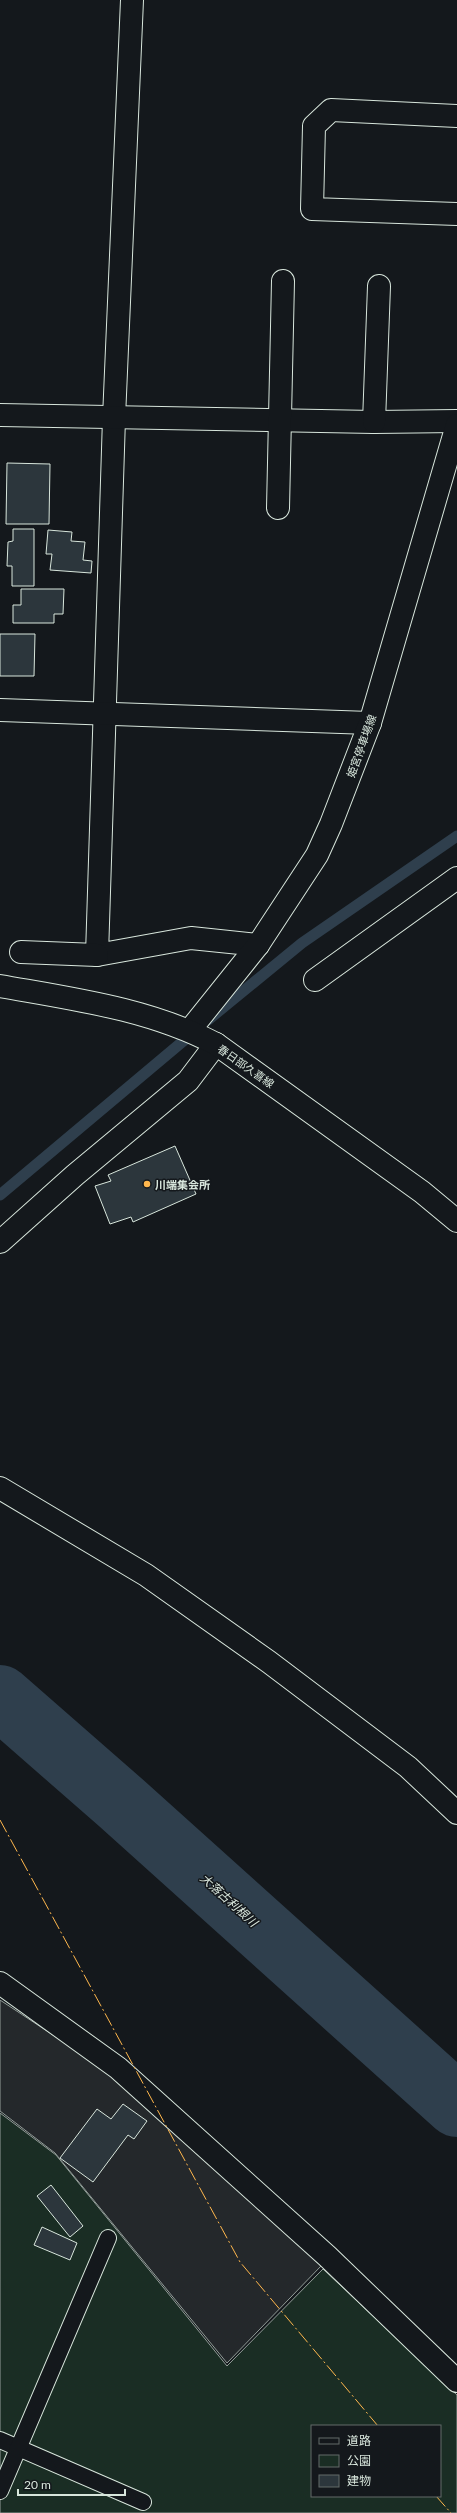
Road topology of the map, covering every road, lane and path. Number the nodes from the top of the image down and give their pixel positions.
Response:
1 (132, 0) edge
2 (457, 116) edge
3 (457, 214) edge
4 (283, 281) dead end
5 (379, 286) dead end
6 (0, 415) edge
7 (114, 418) junction
8 (280, 421) junction
9 (457, 421) edge
10 (374, 422) junction
11 (457, 425) edge
12 (278, 508) dead end
13 (0, 710) edge
14 (105, 712) junction
15 (370, 723) junction
16 (457, 878) edge
17 (258, 945) junction
18 (21, 952) dead end
19 (97, 955) junction
20 (315, 980) dead end
21 (0, 986) edge
22 (190, 1030) junction
23 (216, 1044) junction
24 (457, 1221) edge
25 (0, 1242) edge
26 (0, 1488) edge
27 (457, 1813) edge
28 (0, 1983) edge
29 (108, 2238) dead end
30 (457, 2380) edge
31 (0, 2440) edge
32 (18, 2448) junction
33 (0, 2491) edge
34 (143, 2502) dead end

1 - 7 street
2 - 3 street
4 - 8 street
5 - 10 street
6 - 7 street
7 - 8 street
7 - 14 street
8 - 10 street
8 - 12 street
9 - 10 street
11 - 15 street, 姫宮停車場線
13 - 14 street
14 - 15 street
14 - 19 street
15 - 17 street, 姫宮停車場線
16 - 20 street
17 - 19 street
17 - 22 street, 姫宮停車場線
18 - 19 street
21 - 22 street, 春日部久喜線
22 - 23 street, 春日部久喜線
23 - 24 street, 春日部久喜線
23 - 25 street
26 - 27 street
28 - 30 street
29 - 32 lane
31 - 32 lane
32 - 33 lane
32 - 34 lane

